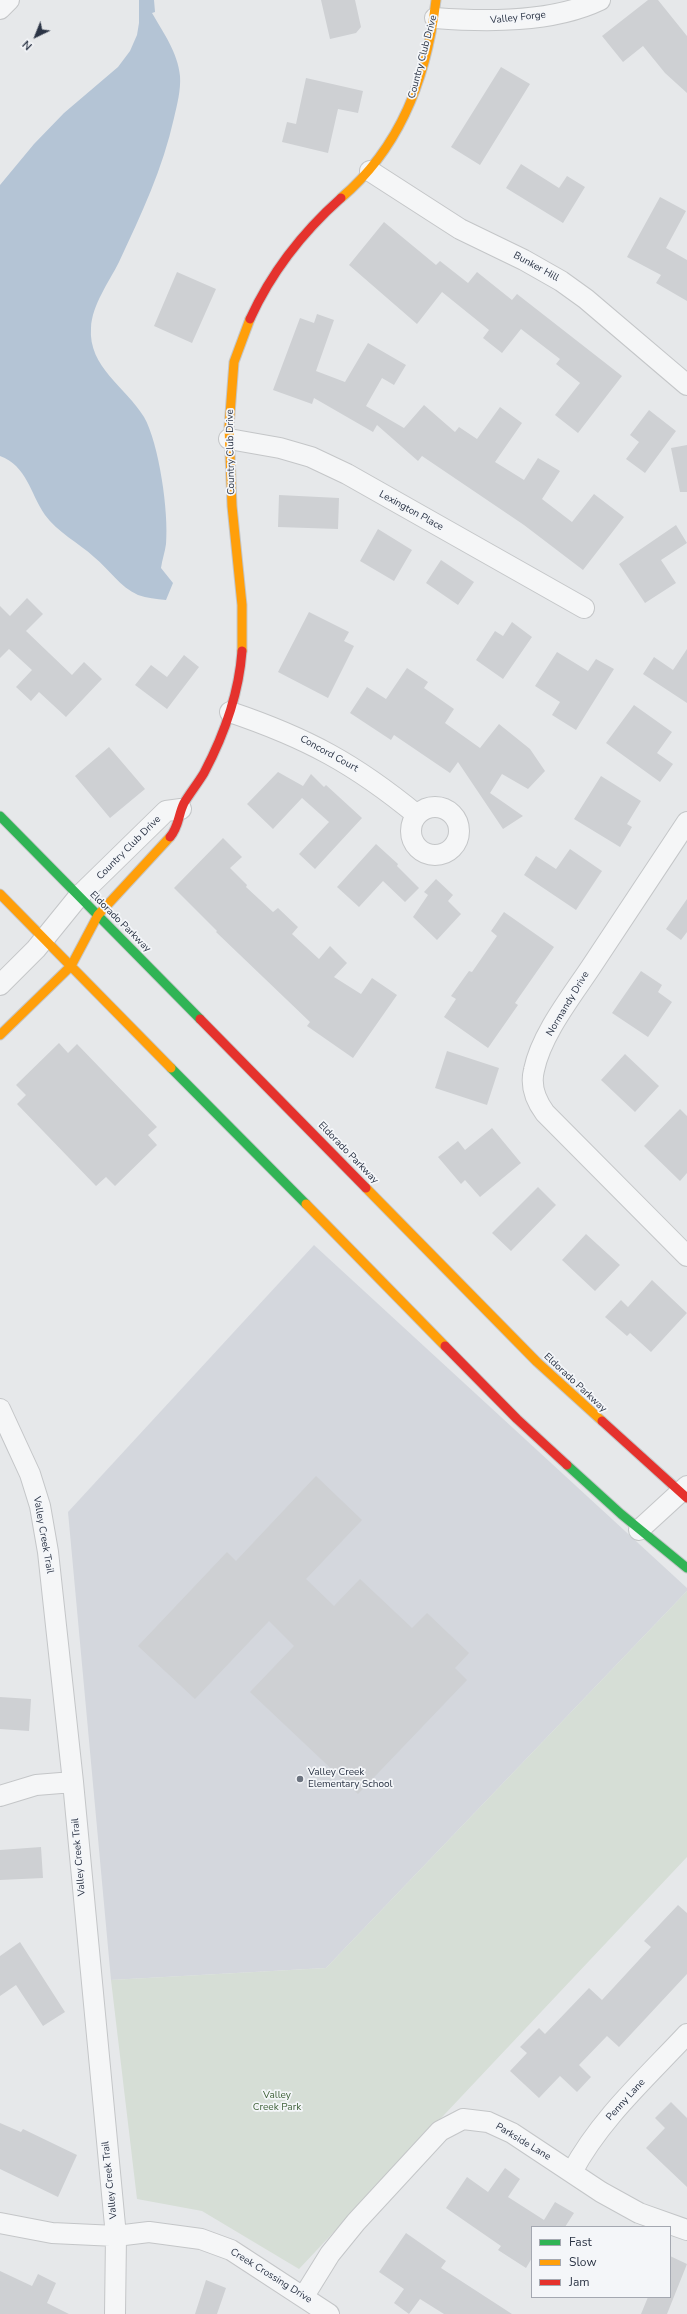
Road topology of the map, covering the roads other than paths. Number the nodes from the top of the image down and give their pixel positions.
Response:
1 (9, 0) edge
2 (600, 0) edge
3 (0, 9) edge
4 (435, 9) edge
5 (370, 171) junction
6 (687, 385) edge
7 (229, 439) junction
8 (584, 608) dead end
9 (230, 712) junction
10 (181, 809) junction
11 (417, 815) dead end
12 (0, 816) edge
13 (687, 822) edge
14 (0, 894) edge
15 (79, 896) junction
16 (98, 915) junction
17 (45, 939) junction
18 (71, 966) junction
19 (0, 985) edge
20 (0, 1035) edge
21 (687, 1256) edge
22 (0, 1409) edge
23 (684, 1492) edge
24 (639, 1530) junction
25 (687, 1568) edge
26 (73, 1782) junction
27 (0, 1796) edge
28 (687, 2034) edge
29 (572, 2172) junction
30 (0, 2223) edge
31 (687, 2230) edge
32 (116, 2236) junction
33 (304, 2296) junction
34 (115, 2314) edge
35 (329, 2314) edge

1 - 3 street
2 - 4 street, Valley Forge
4 - 5 main road, Country Club Drive
5 - 6 street, Bunker Hill
5 - 7 main road, Country Club Drive
7 - 8 street, Lexington Place
7 - 9 main road, Country Club Drive
9 - 10 main road, Country Club Drive
9 - 11 street, Concord Court
10 - 15 street, Country Club Drive
10 - 16 main road, Country Club Drive
12 - 15 main road, Eldorado Parkway
13 - 21 street, Normandy Drive
14 - 17 main road
15 - 16 main road, Eldorado Parkway
15 - 17 street, Country Club Drive
16 - 18 main road, Country Club Drive
16 - 23 main road, Eldorado Parkway
17 - 18 main road
17 - 19 street, Country Club Drive
18 - 20 main road, Country Club Drive
18 - 24 main road
22 - 26 street, Valley Creek Trail
23 - 24 street
24 - 25 main road
26 - 27 street
26 - 32 street, Valley Creek Trail
28 - 29 street, Penny Lane
29 - 31 street, Parkside Lane
29 - 33 street, Parkside Lane
30 - 32 street, Creek Crossing Drive
32 - 33 street, Creek Crossing Drive
32 - 34 street, Valley Creek Trail
33 - 35 street, Creek Crossing Drive

